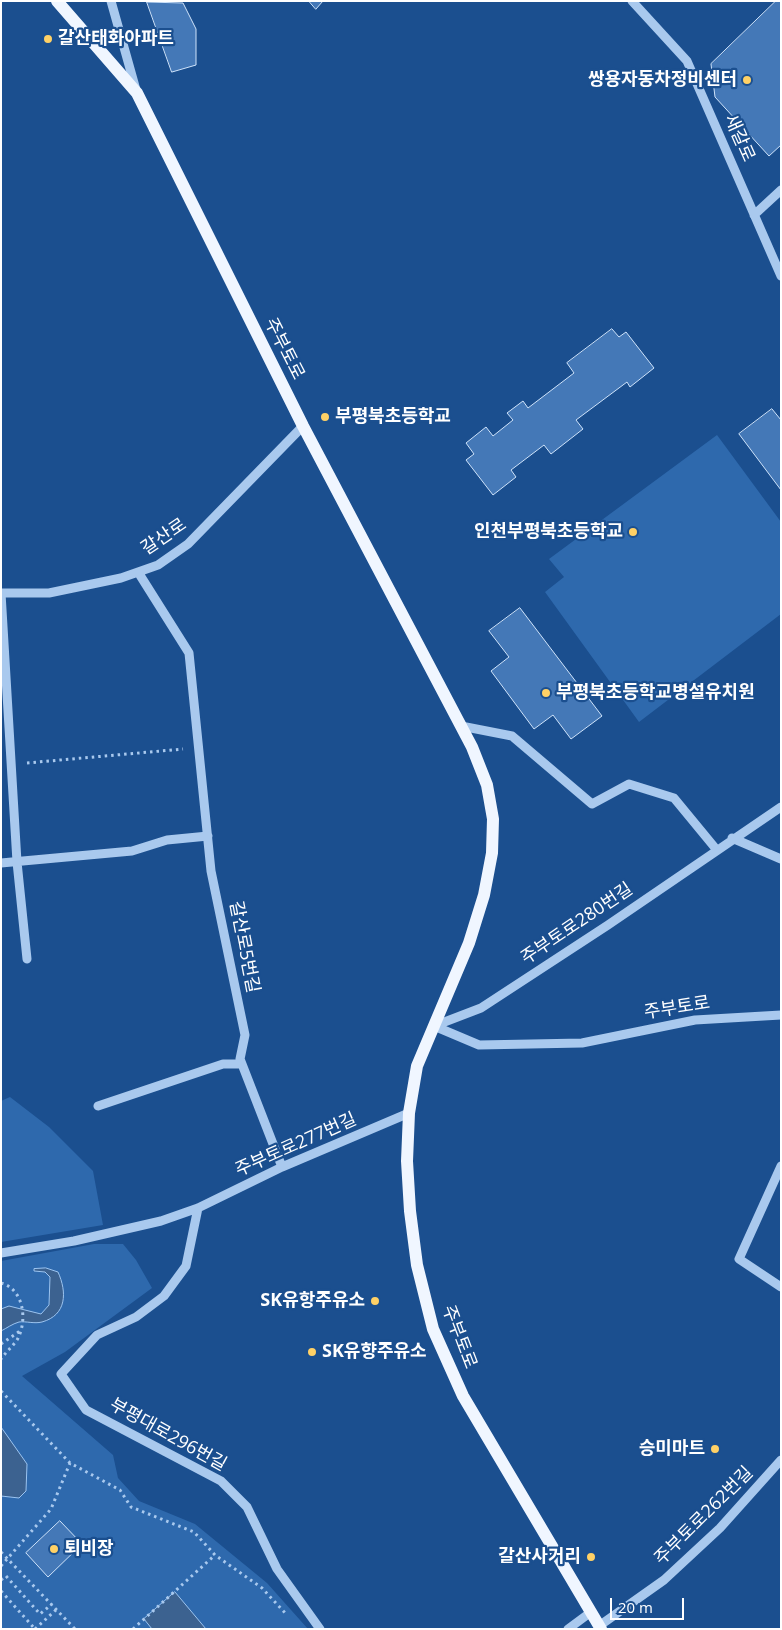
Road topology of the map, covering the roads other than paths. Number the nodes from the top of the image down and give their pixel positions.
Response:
1 (58, 1) edge
2 (111, 1) edge
3 (632, 1) edge
4 (137, 93) junction
5 (781, 190) edge
6 (754, 215) junction
7 (781, 276) edge
8 (303, 426) junction
9 (138, 572) junction
10 (1, 594) edge
11 (461, 726) junction
12 (781, 807) edge
13 (208, 836) junction
14 (732, 838) junction
15 (716, 849) junction
16 (781, 859) edge
17 (17, 862) junction
18 (1, 863) edge
19 (27, 958) dead end
20 (781, 1014) edge
21 (434, 1026) junction
22 (242, 1064) junction
23 (98, 1106) dead end
24 (409, 1113) junction
25 (781, 1166) edge
26 (282, 1167) junction
27 (198, 1208) junction
28 (1, 1253) edge
29 (781, 1287) edge
30 (781, 1460) edge
31 (591, 1612) junction
32 (600, 1627) edge
33 (320, 1629) edge
34 (568, 1629) edge

1 - 4 main road, 주부토로
2 - 4 street
3 - 6 street, 새갈로
4 - 8 main road, 주부토로
5 - 6 street
6 - 7 street, 새갈로
8 - 9 street, 갈산로
8 - 11 main road, 주부토로
9 - 10 street, 갈산로
9 - 13 street, 갈산로5번길
10 - 17 street
11 - 15 street
11 - 21 main road, 주부토로
12 - 14 street, 주부토로280번길
13 - 17 street
13 - 22 street, 갈산로5번길
14 - 15 street, 주부토로280번길
14 - 16 street
15 - 21 street, 주부토로280번길
17 - 18 street
17 - 19 street
20 - 21 street, 주부토로
21 - 24 main road, 주부토로
22 - 23 street
22 - 26 street, 갈산로5번길
24 - 26 street, 주부토로277번길
24 - 31 main road, 주부토로
25 - 29 street
26 - 27 street, 주부토로277번길
27 - 28 street, 주부토로277번길
27 - 33 street, 부평대로296번길
30 - 32 street, 주부토로262번길
31 - 32 main road, 주부토로
31 - 34 street

